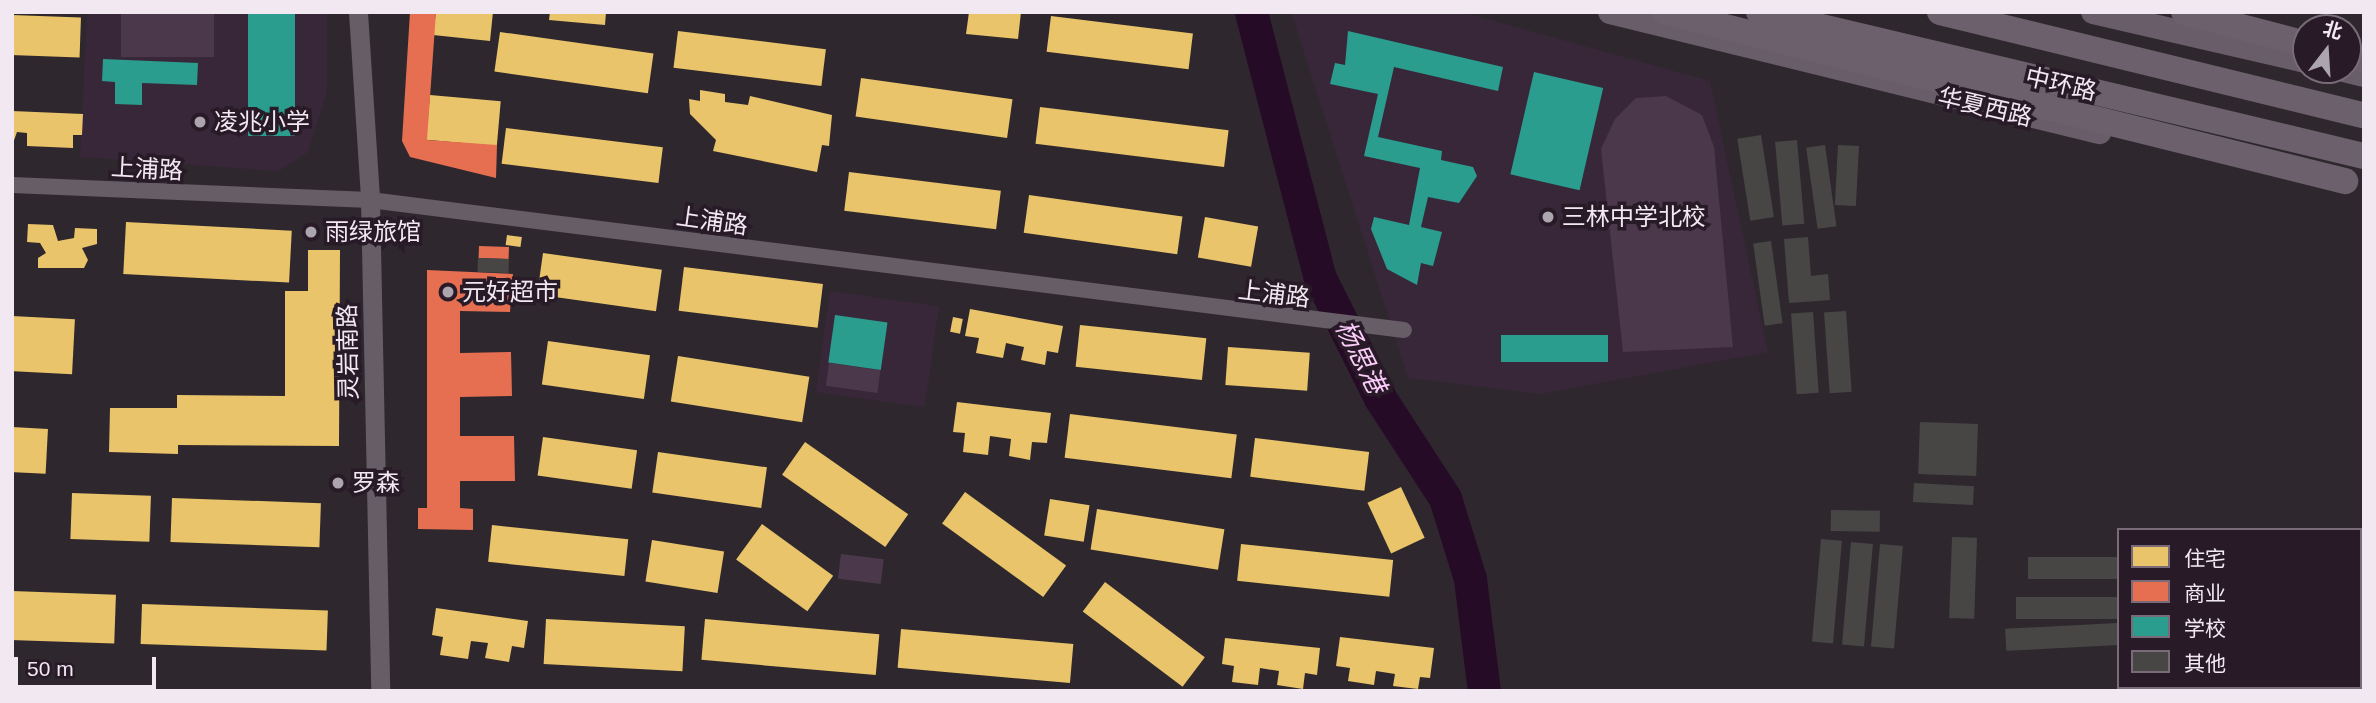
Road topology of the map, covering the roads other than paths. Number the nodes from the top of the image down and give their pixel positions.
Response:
1 (358, 12) edge
2 (1611, 12) edge
3 (1665, 12) edge
4 (1759, 12) edge
5 (1940, 12) edge
6 (2093, 12) edge
7 (2184, 12) edge
8 (2223, 12) edge
9 (2292, 27) edge
10 (2292, 40) edge
11 (2292, 58) edge
12 (2364, 115) edge
13 (2364, 156) edge
14 (2355, 183) edge
15 (12, 185) edge
16 (370, 200) junction
17 (1404, 330) dead end
18 (380, 683) edge

1 - 16 street, 灵岩南路
2 - 14 main road, 华夏西路
3 - 14 highway
4 - 13 highway, 中环路
5 - 12 highway, 中环路
6 - 11 main road
7 - 10 highway
8 - 9 main road
15 - 16 street, 上浦路
16 - 17 street, 上浦路
16 - 18 street, 灵岩南路

